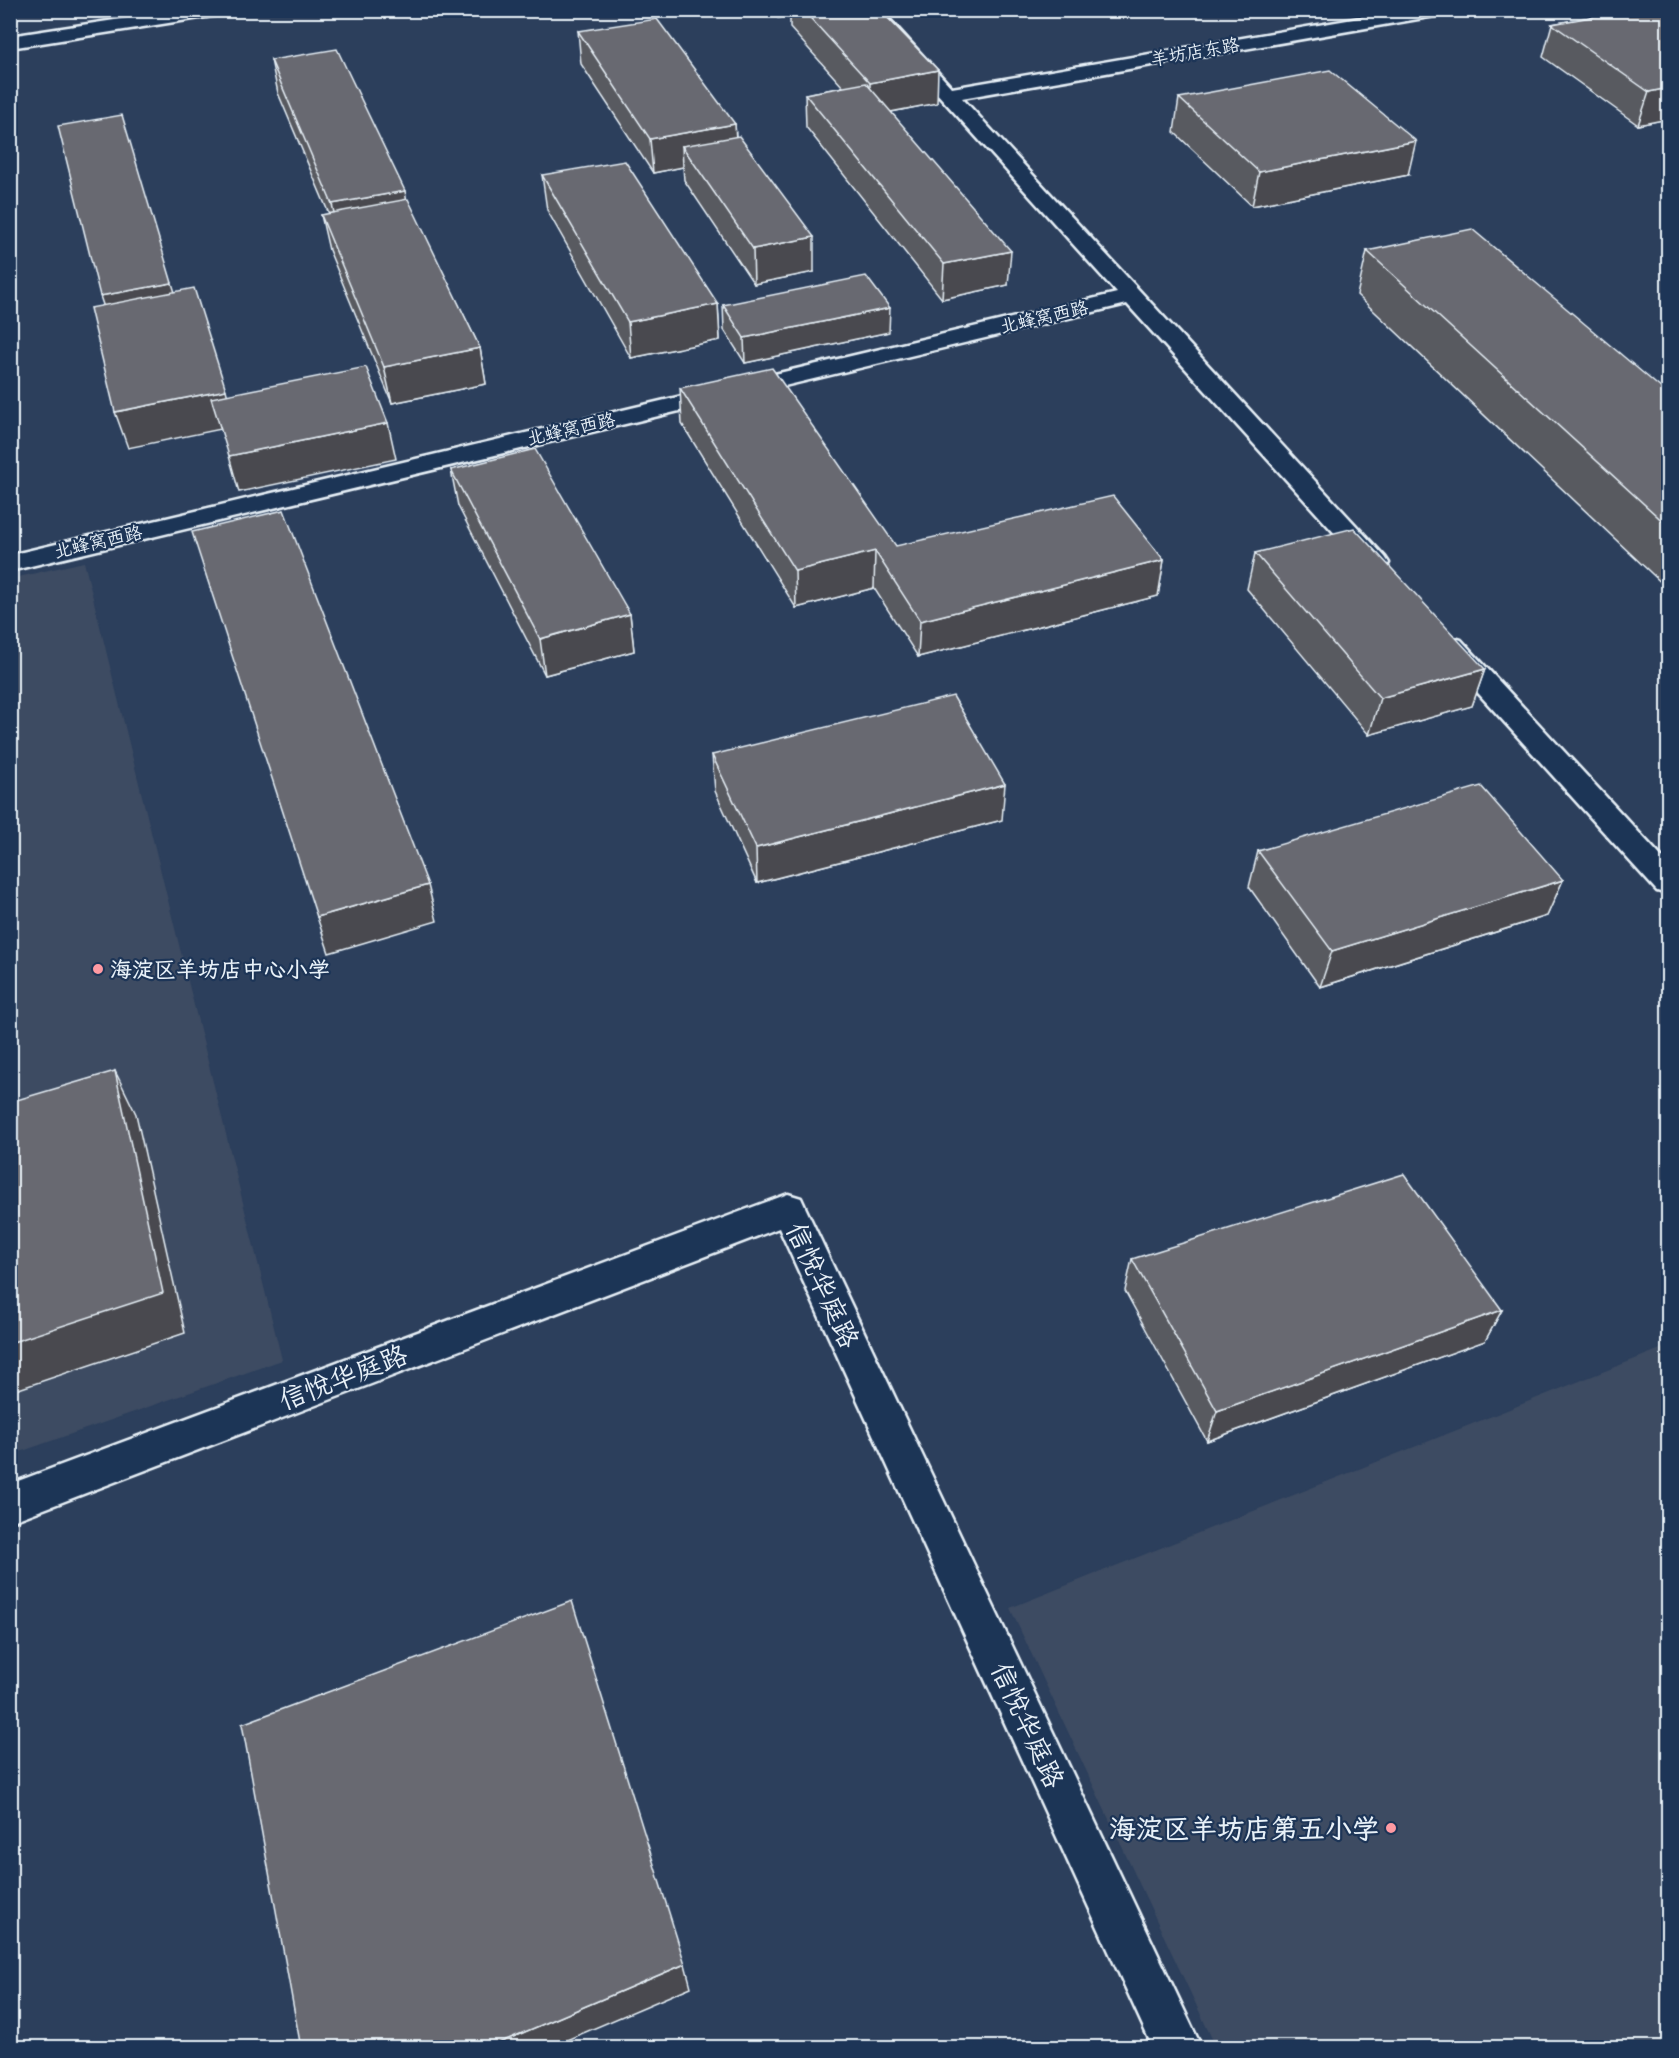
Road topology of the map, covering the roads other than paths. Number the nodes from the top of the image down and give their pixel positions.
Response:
1 (219, 10) edge
2 (871, 10) edge
3 (1441, 10) edge
4 (10, 42) edge
5 (949, 94) junction
6 (1132, 296) junction
7 (10, 563) edge
8 (1388, 577) edge
9 (1436, 629) edge
10 (1668, 883) edge
11 (10, 1503) edge
12 (1178, 2048) edge

1 - 4 street
2 - 5 street
3 - 5 street, 羊坊店东路
5 - 6 street
6 - 7 street, 北蜂窝西路
6 - 8 street
9 - 10 street
11 - 12 street, 信悦华庭路

